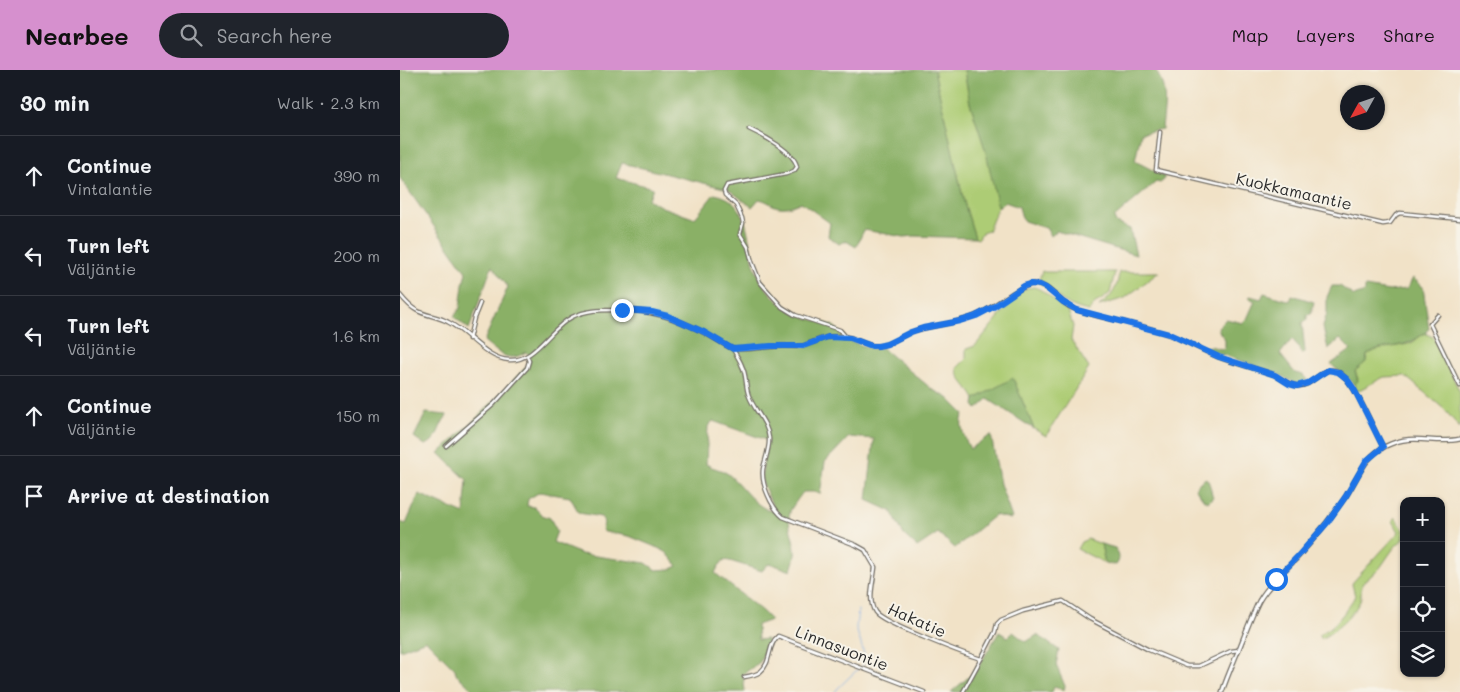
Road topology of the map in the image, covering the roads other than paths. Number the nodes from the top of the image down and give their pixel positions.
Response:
1 (749, 129) dead end
2 (1160, 132) dead end
3 (1460, 219) edge
4 (400, 295) edge
5 (480, 303) dead end
6 (1438, 315) dead end
7 (846, 337) junction
8 (469, 339) junction
9 (733, 349) junction
10 (527, 356) junction
11 (1460, 386) edge
12 (1460, 439) edge
13 (446, 446) dead end
14 (1383, 447) junction
15 (1238, 650) junction
16 (981, 659) junction
17 (744, 677) dead end
18 (924, 692) edge
19 (963, 692) edge
20 (1222, 692) edge

1 - 7 street
2 - 3 street, Kuokkamaantie
4 - 8 street
5 - 8 street
6 - 11 street
7 - 9 street
7 - 14 street
8 - 10 street
9 - 10 street
9 - 16 street, Hakatie
10 - 13 street
12 - 14 street
14 - 15 street
15 - 16 street
15 - 20 street
16 - 19 street
17 - 18 street, Linnasuontie

